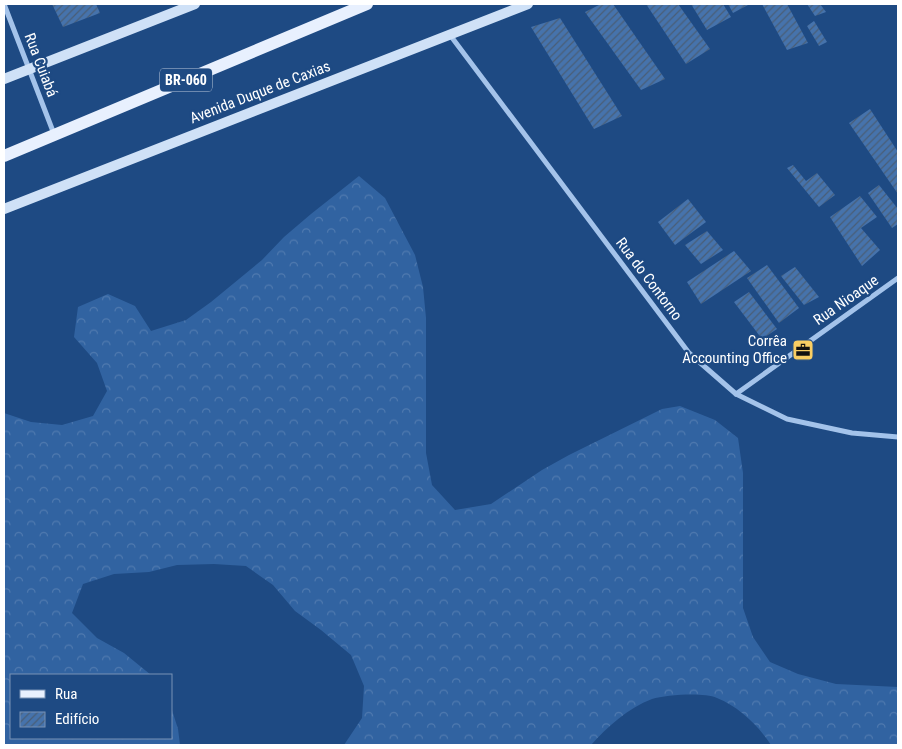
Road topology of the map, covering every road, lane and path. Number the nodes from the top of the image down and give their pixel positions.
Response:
1 (4, 4) edge
2 (195, 4) edge
3 (367, 4) edge
4 (528, 4) edge
5 (450, 34) junction
6 (29, 68) junction
7 (4, 79) edge
8 (54, 135) junction
9 (4, 156) edge
10 (4, 209) edge
11 (898, 278) edge
12 (736, 394) junction
13 (898, 437) edge

1 - 6 street, Rua Cuiabá
2 - 6 street
3 - 8 main road, BR-060
4 - 5 street, Avenida Duque de Caxias
5 - 10 street, Avenida Duque de Caxias
5 - 12 street, Rua do Contorno
6 - 7 street
6 - 8 street, Rua Cuiabá
8 - 9 main road, BR-060
11 - 12 street, Rua Nioaque
12 - 13 street, Rua do Contorno

